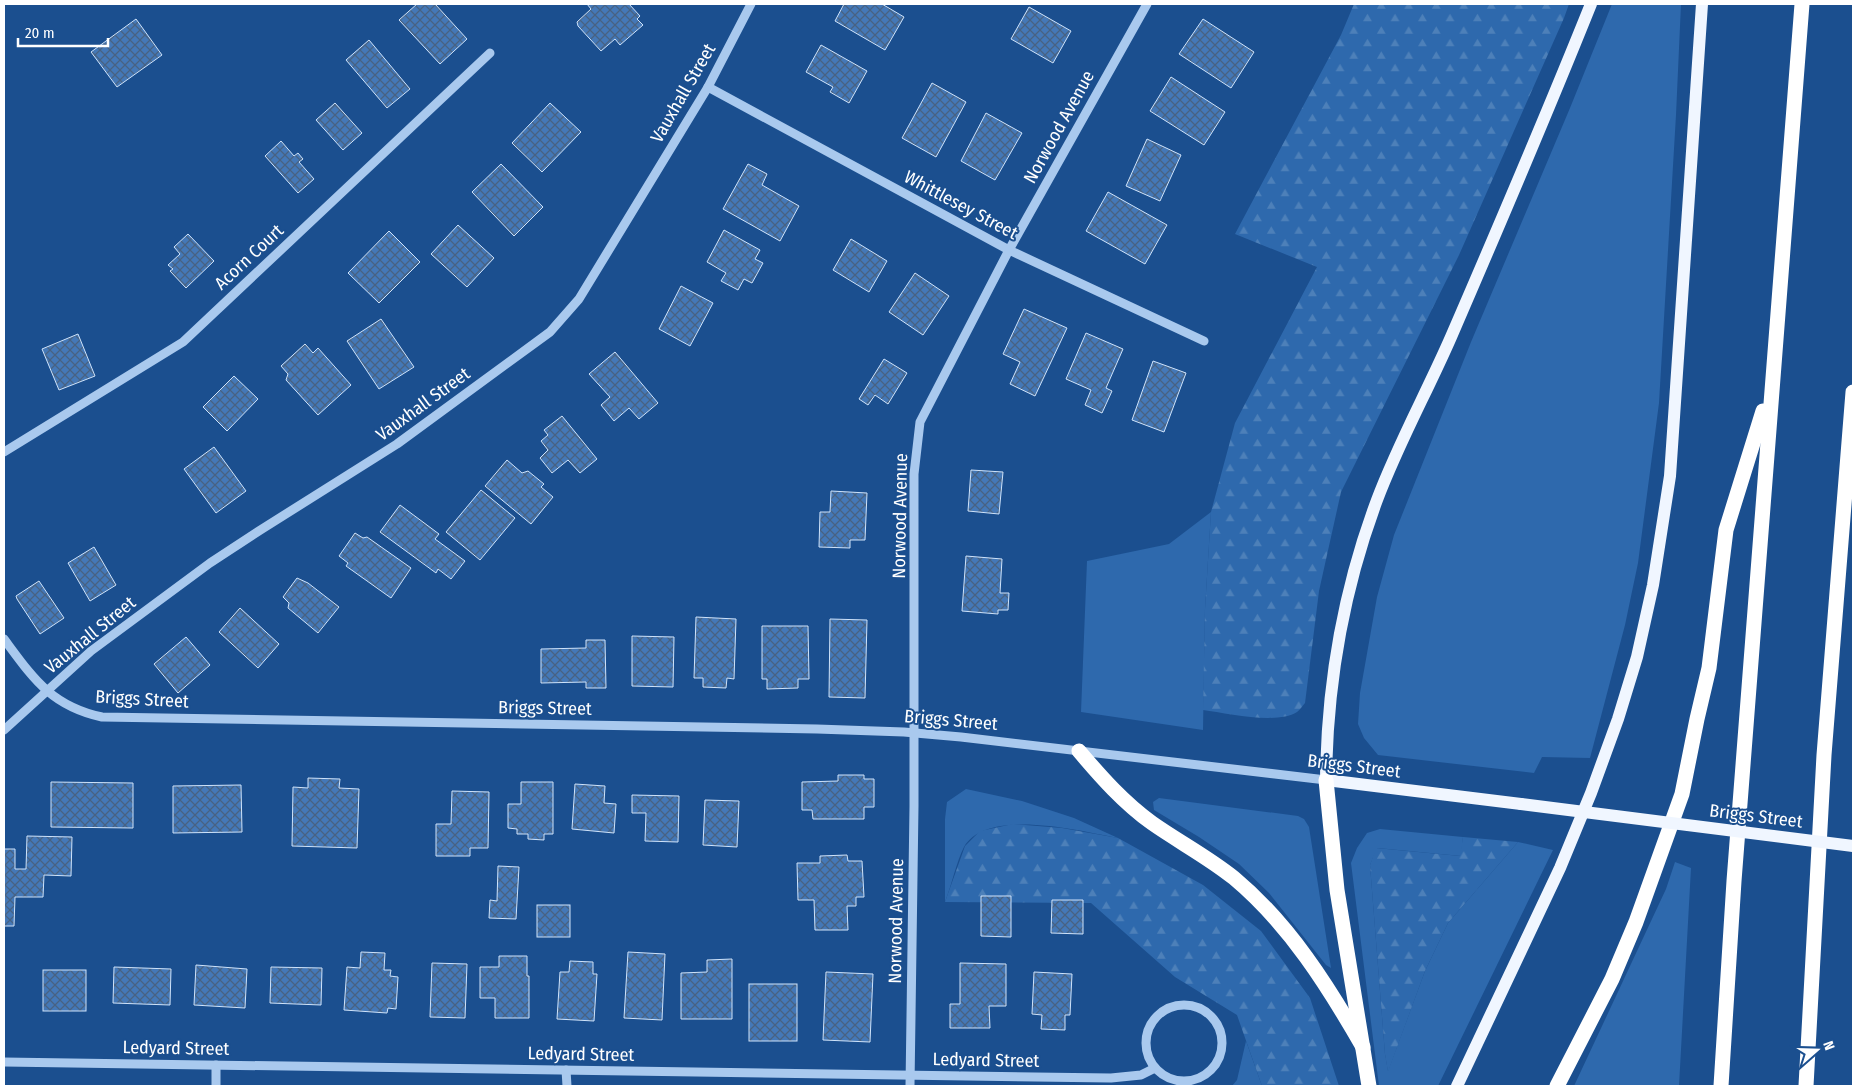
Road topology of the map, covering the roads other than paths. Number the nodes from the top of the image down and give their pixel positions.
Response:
1 (751, 4) edge
2 (1147, 4) edge
3 (1591, 4) edge
4 (1702, 4) edge
5 (1802, 4) edge
6 (490, 52) dead end
7 (708, 87) junction
8 (1009, 250) junction
9 (1204, 341) dead end
10 (1771, 385) junction
11 (1853, 392) edge
12 (4, 452) edge
13 (4, 639) edge
14 (47, 691) junction
15 (4, 730) edge
16 (914, 734) junction
17 (1079, 751) junction
18 (1326, 780) junction
19 (1853, 846) edge
20 (1363, 1047) junction
21 (4, 1062) edge
22 (216, 1065) junction
23 (1155, 1068) junction
24 (566, 1070) junction
25 (910, 1075) junction
26 (216, 1086) edge
27 (567, 1086) edge
28 (910, 1086) edge
29 (1369, 1086) edge
30 (1457, 1086) edge
31 (1557, 1086) edge
32 (1721, 1086) edge
33 (1806, 1086) edge

1 - 7 street, Vauxhall Street
2 - 8 street, Norwood Avenue
3 - 18 main road
4 - 30 main road
5 - 10 highway
6 - 12 street, Acorn Court
7 - 8 street, Whittlesey Street
7 - 14 street, Vauxhall Street
8 - 9 street, Whittlesey Street
8 - 16 street, Norwood Avenue
10 - 31 highway
10 - 32 highway
11 - 33 highway
13 - 14 street, Briggs Street
14 - 15 street, Vauxhall Street
14 - 16 street, Briggs Street
16 - 17 street, Briggs Street
16 - 25 street, Norwood Avenue
17 - 18 street, Briggs Street
17 - 20 highway
18 - 19 main road, Briggs Street, bridge
18 - 20 highway
20 - 29 highway
21 - 22 street, Ledyard Street
22 - 24 street, Ledyard Street
22 - 26 street
23 - 23 street
23 - 25 street, Ledyard Street
24 - 25 street, Ledyard Street
24 - 27 street
25 - 28 street, Norwood Avenue

